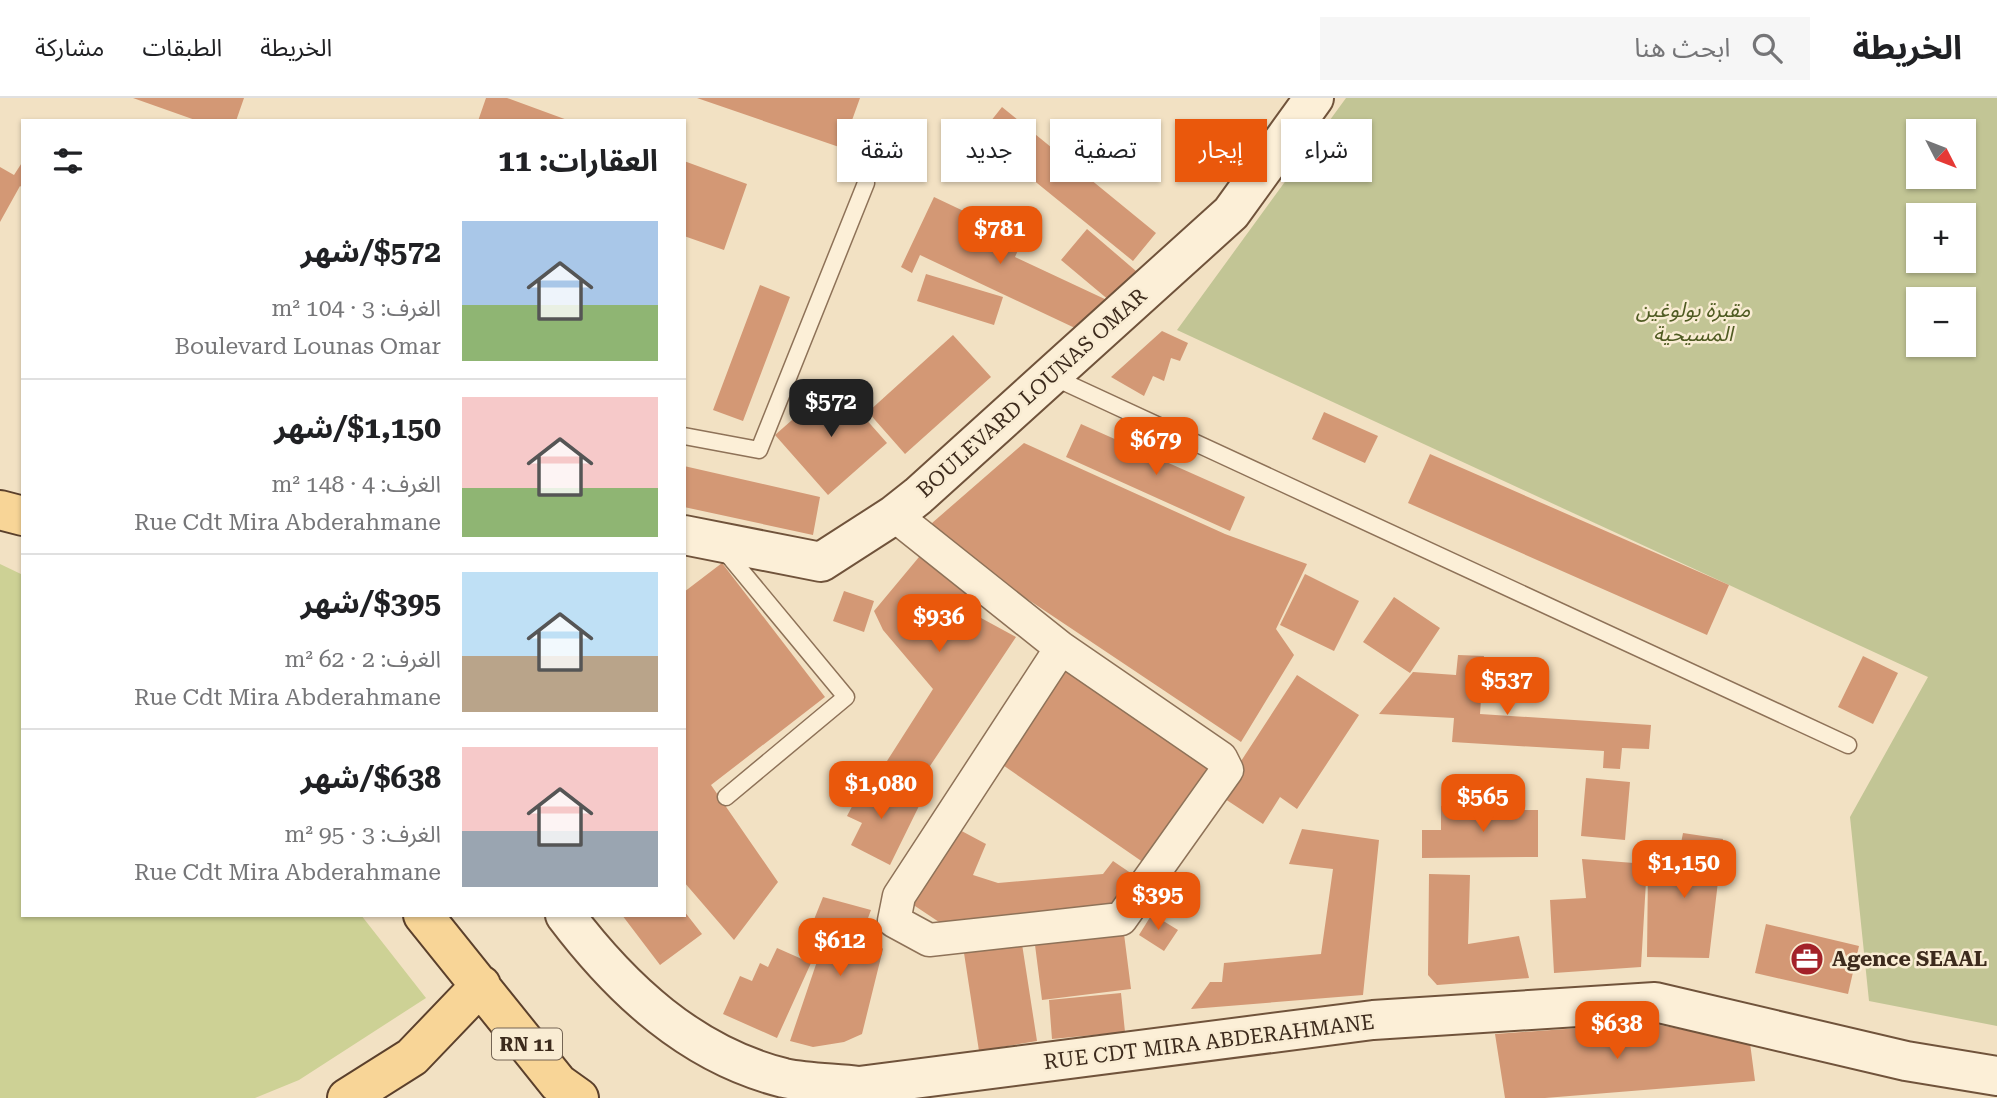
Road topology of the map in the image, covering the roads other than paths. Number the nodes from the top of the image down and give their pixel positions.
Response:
1 (1314, 98) edge
2 (866, 183) dead end
3 (1051, 376) junction
4 (686, 436) edge
5 (0, 510) edge
6 (21, 515) edge
7 (894, 515) junction
8 (701, 538) edge
9 (1061, 649) junction
10 (1848, 745) dead end
11 (726, 797) dead end
12 (425, 917) edge
13 (567, 917) edge
14 (481, 985) junction
15 (1997, 1076) edge
16 (347, 1098) edge
17 (579, 1098) edge

1 - 3 main road, BOULEVARD LOUNAS OMAR
2 - 4 lane
3 - 7 main road, BOULEVARD LOUNAS OMAR
3 - 10 lane
5 - 6 main road
7 - 8 main road, BOULEVARD LOUNAS OMAR
7 - 9 street
8 - 11 lane
9 - 9 street
12 - 14 main road, RN 11
13 - 15 main road, RUE CDT MIRA ABDERAHMANE
14 - 16 main road
14 - 17 main road, RN 11

